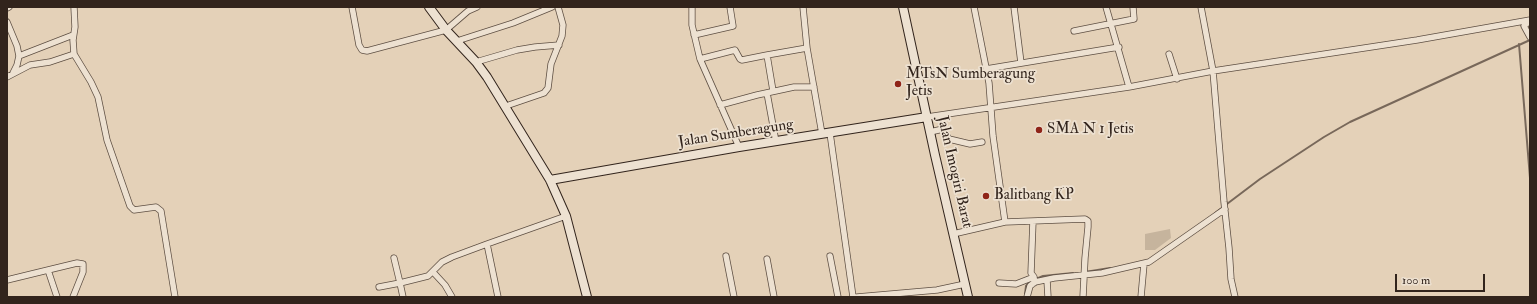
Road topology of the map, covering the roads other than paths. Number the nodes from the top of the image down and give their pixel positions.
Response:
1 (74, 7) edge
2 (352, 7) edge
3 (429, 7) edge
4 (477, 7) edge
5 (552, 7) edge
6 (558, 7) edge
7 (692, 7) edge
8 (730, 7) edge
9 (803, 7) edge
10 (903, 7) edge
11 (974, 7) edge
12 (1014, 7) edge
13 (1106, 7) edge
14 (1133, 7) edge
15 (1201, 7) edge
16 (467, 9) edge
17 (1530, 20) edge
18 (7, 22) edge
19 (1112, 24) junction
20 (446, 30) junction
21 (1074, 30) dead end
22 (694, 35) junction
23 (73, 36) junction
24 (1530, 37) edge
25 (457, 41) junction
26 (559, 45) junction
27 (1119, 47) junction
28 (807, 48) junction
29 (74, 54) junction
30 (767, 54) junction
31 (1169, 54) dead end
32 (19, 56) junction
33 (700, 60) junction
34 (476, 62) junction
35 (1021, 63) junction
36 (986, 69) junction
37 (1213, 71) junction
38 (13, 73) junction
39 (7, 77) edge
40 (1177, 78) junction
41 (814, 87) junction
42 (1129, 87) junction
43 (770, 92) junction
44 (720, 105) junction
45 (506, 106) junction
46 (991, 107) junction
47 (927, 117) junction
48 (930, 132) junction
49 (826, 134) junction
50 (776, 142) junction
51 (982, 142) dead end
52 (739, 147) junction
53 (550, 180) junction
54 (1224, 206) junction
55 (566, 216) junction
56 (1005, 222) junction
57 (1033, 222) junction
58 (953, 234) junction
59 (487, 244) junction
60 (726, 256) dead end
61 (830, 256) dead end
62 (394, 258) dead end
63 (767, 259) dead end
64 (1144, 264) junction
65 (48, 270) junction
66 (433, 272) junction
67 (1084, 275) junction
68 (7, 280) edge
69 (1034, 280) junction
70 (1047, 280) junction
71 (400, 283) junction
72 (999, 283) dead end
73 (965, 284) junction
74 (379, 287) dead end
75 (57, 297) edge
76 (73, 297) edge
77 (175, 297) edge
78 (403, 297) edge
79 (452, 297) edge
80 (498, 297) edge
81 (587, 297) edge
82 (734, 297) edge
83 (774, 297) edge
84 (838, 297) edge
85 (853, 297) edge
86 (857, 297) edge
87 (968, 297) edge
88 (1027, 297) edge
89 (1048, 297) edge
90 (1083, 297) edge
91 (1141, 297) edge
92 (1235, 297) edge

1 - 23 street
2 - 20 street
3 - 20 street
4 - 16 street
5 - 25 street
6 - 26 street
7 - 22 street
8 - 22 street
9 - 28 street
10 - 47 street, Jalan Imogiri Barat
11 - 36 street
12 - 35 street
13 - 19 street
14 - 19 street
15 - 37 street
16 - 20 street
17 - 24 street
17 - 37 street
18 - 32 street
19 - 21 street
19 - 27 street
20 - 25 street
22 - 33 street
23 - 29 street
23 - 32 street
25 - 34 street
26 - 34 street
26 - 45 street
27 - 35 street
27 - 42 street
28 - 30 street
28 - 41 street
29 - 38 street
29 - 77 street
30 - 33 street
30 - 43 street
31 - 40 street
32 - 38 street
33 - 44 street
34 - 45 street
35 - 36 street
36 - 46 street
37 - 40 street
37 - 54 street
38 - 39 street
40 - 42 street
41 - 43 street
41 - 49 street
42 - 46 street
43 - 44 street
43 - 50 street
44 - 52 street
45 - 53 street
46 - 47 street
46 - 56 street
47 - 48 street, Jalan Imogiri Barat
47 - 49 street, Jalan Sumberagung
48 - 51 street
48 - 58 street, Jalan Imogiri Barat
49 - 50 street, Jalan Sumberagung
49 - 85 street
50 - 52 street, Jalan Sumberagung
52 - 53 street, Jalan Sumberagung
53 - 55 street
54 - 64 street
54 - 92 street
55 - 59 street
55 - 81 street
56 - 57 street
56 - 58 street
57 - 67 street
57 - 69 street
58 - 73 street, Jalan Imogiri Barat
59 - 66 street
59 - 80 street
60 - 82 street
61 - 84 street
62 - 71 street
63 - 83 street
64 - 67 street
64 - 91 street
65 - 68 street
65 - 75 street
65 - 76 street
66 - 71 street
66 - 79 street
67 - 70 street
67 - 90 street
69 - 70 street
69 - 72 street
69 - 88 street
70 - 89 street
71 - 74 street
71 - 78 street
73 - 86 street
73 - 87 street, Jalan Imogiri Barat

